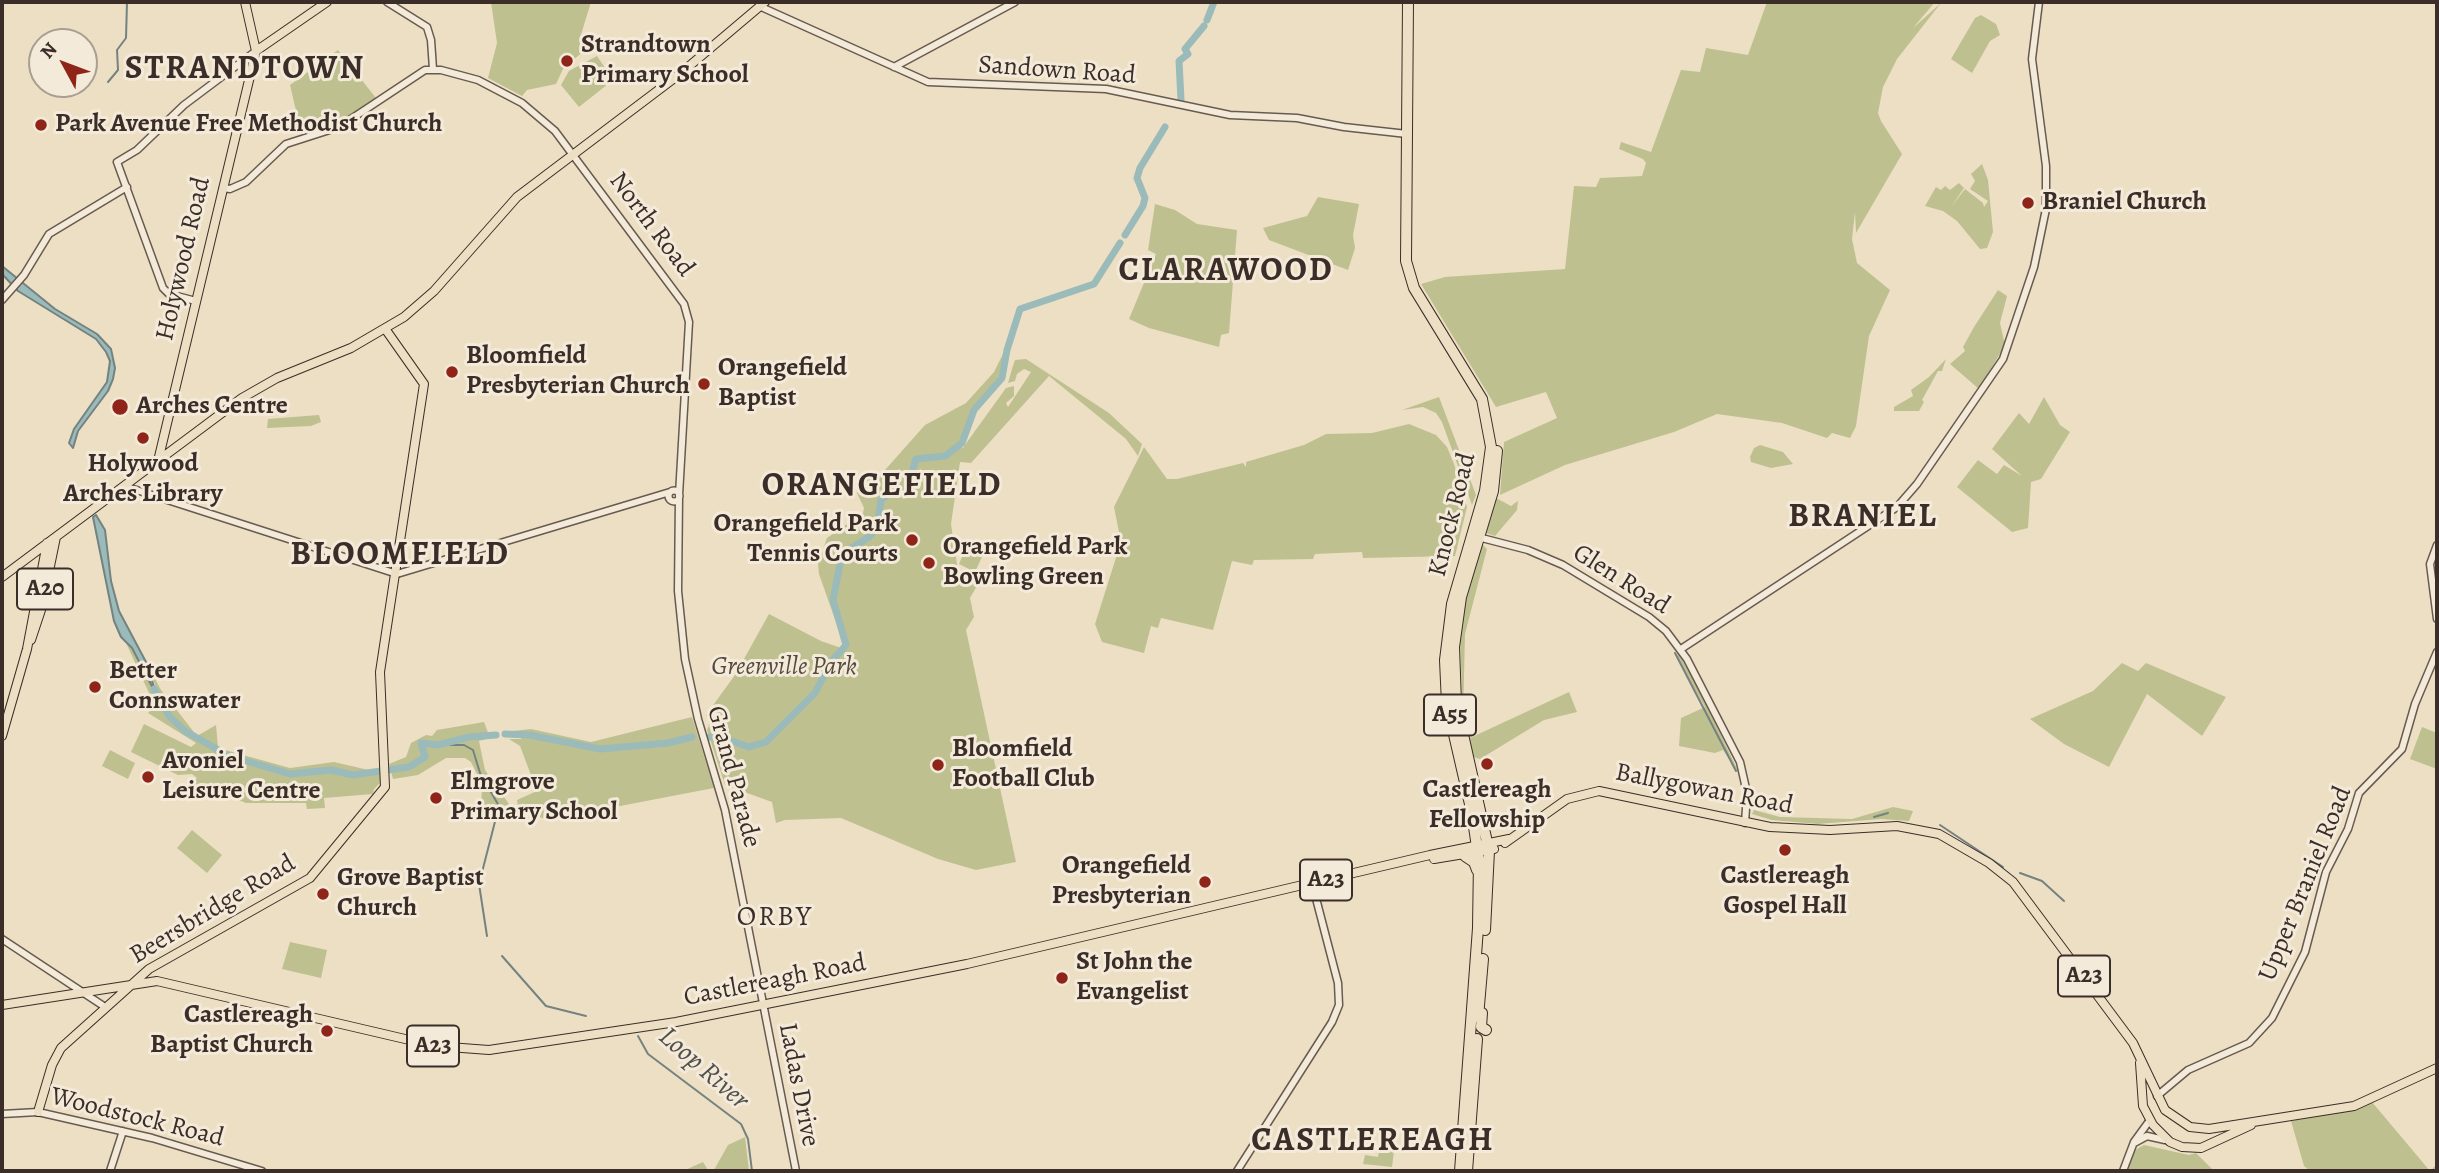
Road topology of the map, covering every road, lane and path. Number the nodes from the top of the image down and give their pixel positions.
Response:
1 (246, 2) edge
2 (327, 2) edge
3 (387, 2) edge
4 (1015, 2) edge
5 (1408, 2) edge
6 (2039, 2) edge
7 (762, 4) edge
8 (256, 51) junction
9 (243, 59) junction
10 (252, 67) junction
11 (894, 67) junction
12 (433, 69) junction
13 (1407, 134) junction
14 (572, 153) junction
15 (127, 187) junction
16 (223, 188) junction
17 (2, 300) edge
18 (196, 301) junction
19 (386, 330) junction
20 (164, 438) junction
21 (178, 444) junction
22 (158, 461) junction
23 (124, 486) junction
24 (674, 496) junction
25 (1475, 536) junction
26 (55, 537) junction
27 (47, 543) junction
28 (2437, 545) edge
29 (30, 556) junction
30 (399, 562) junction
31 (410, 570) junction
32 (397, 574) junction
33 (40, 576) junction
34 (2, 577) edge
35 (44, 593) junction
36 (2437, 619) edge
37 (29, 633) junction
38 (27, 649) junction
39 (1681, 649) junction
40 (2437, 652) edge
41 (1461, 729) junction
42 (2, 736) edge
43 (1455, 742) junction
44 (1745, 823) junction
45 (1483, 828) junction
46 (1504, 840) junction
47 (1482, 850) junction
48 (1465, 856) junction
49 (1425, 858) junction
50 (1312, 883) junction
51 (2, 939) edge
52 (1479, 960) junction
53 (149, 969) junction
54 (153, 981) junction
55 (130, 984) junction
56 (83, 993) junction
57 (2, 1005) edge
58 (763, 1005) junction
59 (105, 1007) junction
60 (1486, 1030) dead end
61 (2137, 1053) junction
62 (2437, 1068) edge
63 (2158, 1098) junction
64 (38, 1112) junction
65 (2148, 1113) junction
66 (2, 1114) edge
67 (2267, 1120) junction
68 (2190, 1127) junction
69 (123, 1131) junction
70 (2170, 1142) junction
71 (2205, 1146) junction
72 (2131, 1148) junction
73 (1457, 1168) edge
74 (110, 1171) edge
75 (262, 1171) edge
76 (796, 1171) edge
77 (1237, 1171) edge
78 (1466, 1171) edge
79 (2123, 1171) edge

1 - 8 main road, Holywood Road
2 - 8 main road
3 - 12 street
4 - 11 street
5 - 13 highway, Knock Road / A55
6 - 39 street
7 - 11 street, Sandown Road
7 - 14 main road, A20
8 - 9 street
8 - 10 main road, Holywood Road
9 - 10 main road
9 - 15 street
10 - 16 main road, Holywood Road
11 - 13 street, Sandown Road
12 - 14 street, North Road
12 - 16 street
13 - 25 highway, Knock Road / A55
14 - 19 main road, A20
14 - 24 street, North Road
15 - 17 street
15 - 18 street
16 - 18 main road, Holywood Road
18 - 20 main road, Holywood Road
19 - 21 main road, A20
19 - 30 main road, Beersbridge Road
20 - 21 main road
20 - 22 main road, Holywood Road
21 - 22 main road, A20
22 - 23 main road, A20
23 - 26 main road, A20
23 - 32 street
24 - 31 street
24 - 58 street, Grand Parade
25 - 39 street, Glen Road
25 - 41 highway, Knock Road / A55
25 - 43 highway, Knock Road / A55
26 - 27 main road, A20
26 - 35 main road, A20
27 - 29 main road, A20
27 - 33 main road, A20
28 - 36 street
29 - 33 main road
29 - 34 main road, A20
30 - 31 street
30 - 32 main road, Beersbridge Road
31 - 32 street
32 - 53 main road, Beersbridge Road
33 - 37 main road, A20
35 - 37 main road
35 - 38 main road, A20
37 - 38 main road, A20
38 - 42 main road, A20
39 - 44 street, Glen Road
40 - 63 street, Upper Braniel Road
41 - 43 highway
41 - 45 highway, Knock Road / A55
43 - 47 highway, Knock Road / A55
44 - 46 main road, Ballygowan Road / A23
44 - 61 main road, Ballygowan Road / A23
45 - 46 highway
45 - 47 highway, Knock Road / A55
46 - 47 main road, Ballygowan Road / A23
47 - 48 main road, Castlereagh Road / A23
47 - 49 main road, Castlereagh Road / A23
47 - 52 highway, A55
47 - 52 highway, A55
48 - 49 main road, Castlereagh Road / A23
48 - 52 highway
49 - 50 main road, Castlereagh Road / A23
50 - 58 main road, Castlereagh Road / A23
50 - 77 street
51 - 56 street
52 - 60 highway
52 - 73 highway, A55
52 - 78 highway, A55
53 - 54 main road
53 - 55 main road, Beersbridge Road
54 - 55 main road, Castlereagh Road / A23
54 - 58 main road, Castlereagh Road / A23
55 - 56 main road, A23
55 - 59 main road, Beersbridge Road
56 - 57 main road, A23
56 - 59 street
58 - 76 street, Ladas Drive
59 - 64 main road, Beersbridge Road
61 - 63 main road, Ballygowan Road / A23
61 - 65 main road, Ballygowan Road / A23
62 - 67 main road
63 - 65 main road
63 - 68 main road, Ballygowan Road / A23
64 - 66 street, Woodstock Road
64 - 69 street, Woodstock Road
65 - 70 main road
65 - 72 street
67 - 68 main road
67 - 71 main road
68 - 71 main road, A23
69 - 74 street
69 - 75 street, Woodstock Road
70 - 71 main road
70 - 72 street
72 - 79 street

